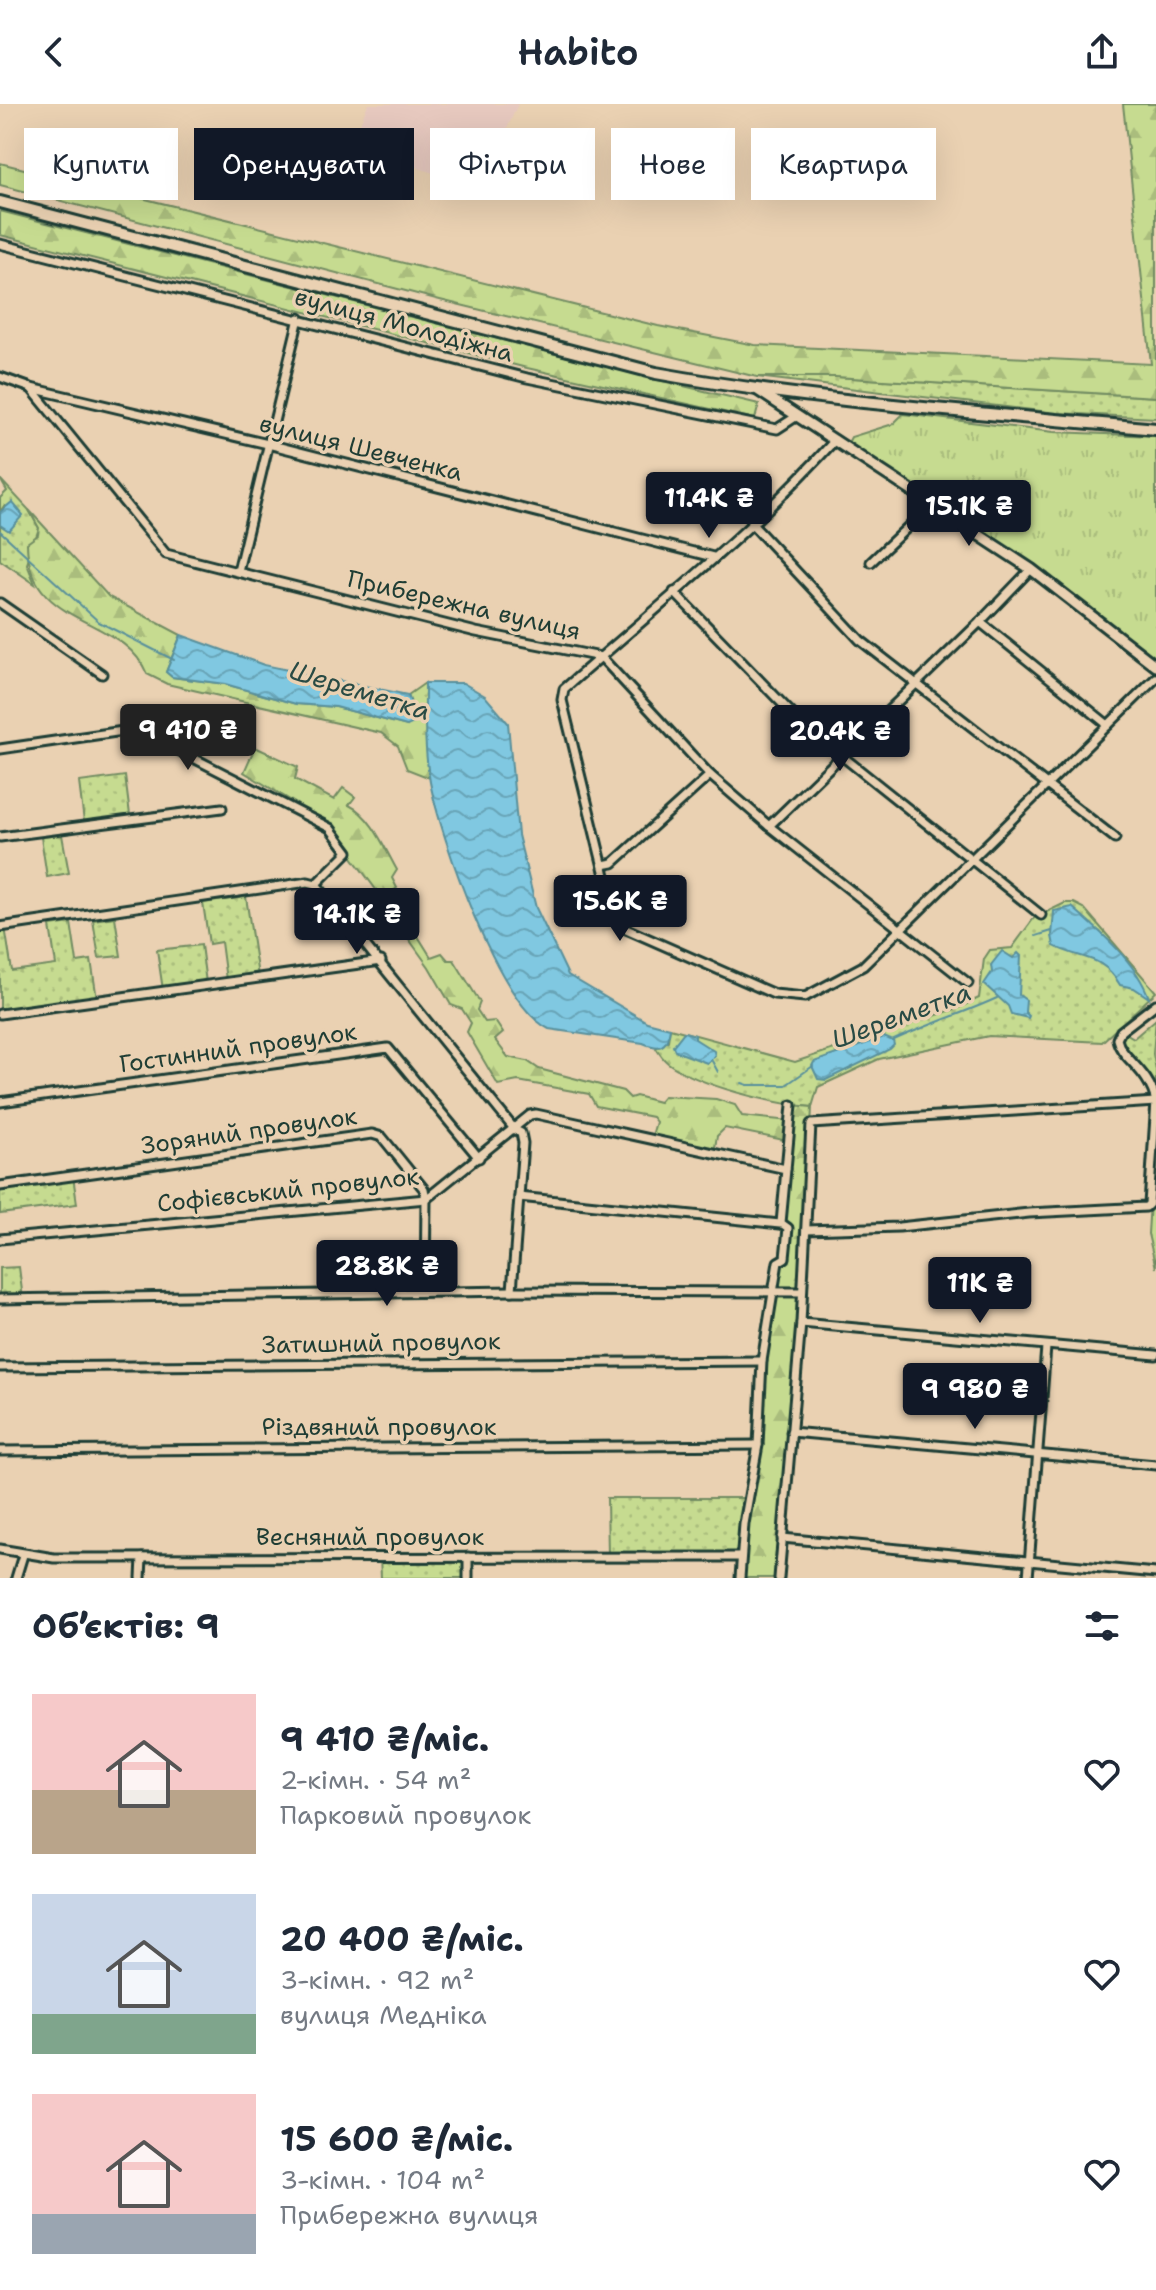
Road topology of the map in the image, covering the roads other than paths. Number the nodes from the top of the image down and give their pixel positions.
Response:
1 (0, 202) edge
2 (0, 244) edge
3 (299, 318) junction
4 (0, 377) edge
5 (31, 388) junction
6 (756, 389) junction
7 (795, 414) junction
8 (1156, 429) edge
9 (835, 440) junction
10 (268, 444) junction
11 (932, 504) junction
12 (751, 523) junction
13 (713, 557) junction
14 (871, 562) dead end
15 (1031, 569) junction
16 (238, 571) junction
17 (674, 592) junction
18 (0, 603) edge
19 (980, 622) junction
20 (601, 657) junction
21 (1156, 666) edge
22 (102, 674) dead end
23 (1156, 678) edge
24 (917, 682) junction
25 (1108, 725) junction
26 (0, 749) edge
27 (842, 755) junction
28 (710, 775) junction
29 (1048, 784) junction
30 (222, 808) dead end
31 (769, 826) junction
32 (0, 837) edge
33 (1115, 838) dead end
34 (971, 859) junction
35 (603, 865) junction
36 (316, 884) junction
37 (1041, 915) dead end
38 (0, 927) edge
39 (901, 928) junction
40 (381, 961) junction
41 (968, 983) dead end
42 (1156, 1004) edge
43 (0, 1014) edge
44 (0, 1102) edge
45 (1156, 1102) edge
46 (792, 1105) dead end
47 (515, 1130) junction
48 (479, 1158) junction
49 (786, 1169) junction
50 (0, 1186) edge
51 (519, 1197) junction
52 (426, 1199) junction
53 (780, 1224) dead end
54 (806, 1230) junction
55 (0, 1239) edge
56 (512, 1291) junction
57 (425, 1292) junction
58 (773, 1292) junction
59 (802, 1292) junction
60 (0, 1299) edge
61 (801, 1323) junction
62 (1046, 1347) junction
63 (1156, 1355) edge
64 (762, 1361) junction
65 (0, 1367) edge
66 (791, 1432) junction
67 (758, 1445) junction
68 (0, 1451) edge
69 (1038, 1452) junction
70 (1156, 1465) edge
71 (782, 1538) junction
72 (0, 1549) edge
73 (23, 1555) junction
74 (468, 1557) junction
75 (741, 1557) junction
76 (142, 1558) junction
77 (1030, 1560) junction
78 (1156, 1573) edge
79 (16, 1578) edge
80 (141, 1578) edge
81 (468, 1578) edge
82 (740, 1578) edge
83 (779, 1578) edge
84 (1028, 1578) edge

1 - 6 main road
2 - 3 street, вулиця Молодіжна
3 - 7 street, вулиця Молодіжна
3 - 10 street
4 - 5 street, вулиця Шевченка
5 - 10 street, вулиця Шевченка
5 - 16 street, Прибережна вулиця
6 - 7 street
6 - 8 main road
7 - 9 street
9 - 11 street
9 - 12 street
10 - 13 street, вулиця Шевченка
10 - 16 street
11 - 14 street
11 - 15 street
12 - 13 street
12 - 24 street
13 - 17 street
15 - 19 street
15 - 21 street
16 - 20 street, Прибережна вулиця
17 - 20 street
17 - 27 street
18 - 22 street
19 - 24 street
19 - 25 street
20 - 28 street
20 - 35 street, Прибережна вулиця
23 - 25 street, Прибережна вулиця
24 - 27 street
24 - 29 street
25 - 29 street, Прибережна вулиця
26 - 36 street
27 - 31 street
27 - 34 street
28 - 31 street
28 - 35 street
29 - 33 street
29 - 34 street, Прибережна вулиця
30 - 32 street
31 - 39 street
34 - 37 street
34 - 39 street, Прибережна вулиця
35 - 39 street, Прибережна вулиця
36 - 38 street
36 - 40 street
39 - 41 street
40 - 43 street
40 - 47 street
42 - 45 street
44 - 48 street, Гостинний провулок
45 - 54 street
45 - 54 street
46 - 49 street
47 - 48 street, Софієвський провулок
47 - 49 street, Софієвський провулок
47 - 51 street
48 - 52 street, Софієвський провулок
49 - 58 street
50 - 52 street, Зоряний провулок
51 - 53 street
51 - 56 street
52 - 55 street, Софієвський провулок
52 - 57 street
54 - 59 street
56 - 57 street
56 - 58 street
57 - 60 street
58 - 59 street
58 - 64 street
59 - 61 street
61 - 62 street
61 - 66 street
62 - 63 street
62 - 69 street
64 - 65 street, Затишний провулок
64 - 67 street
66 - 69 street
66 - 71 street
67 - 68 street, Різдвяний провулок
67 - 75 street
69 - 70 street
69 - 77 street
71 - 77 street
71 - 83 street
72 - 73 street, Весняний провулок
73 - 76 street, Весняний провулок
73 - 79 street
74 - 75 street, Весняний провулок
74 - 76 street, Весняний провулок
74 - 81 street
75 - 82 street
76 - 80 street
77 - 78 street
77 - 84 street

